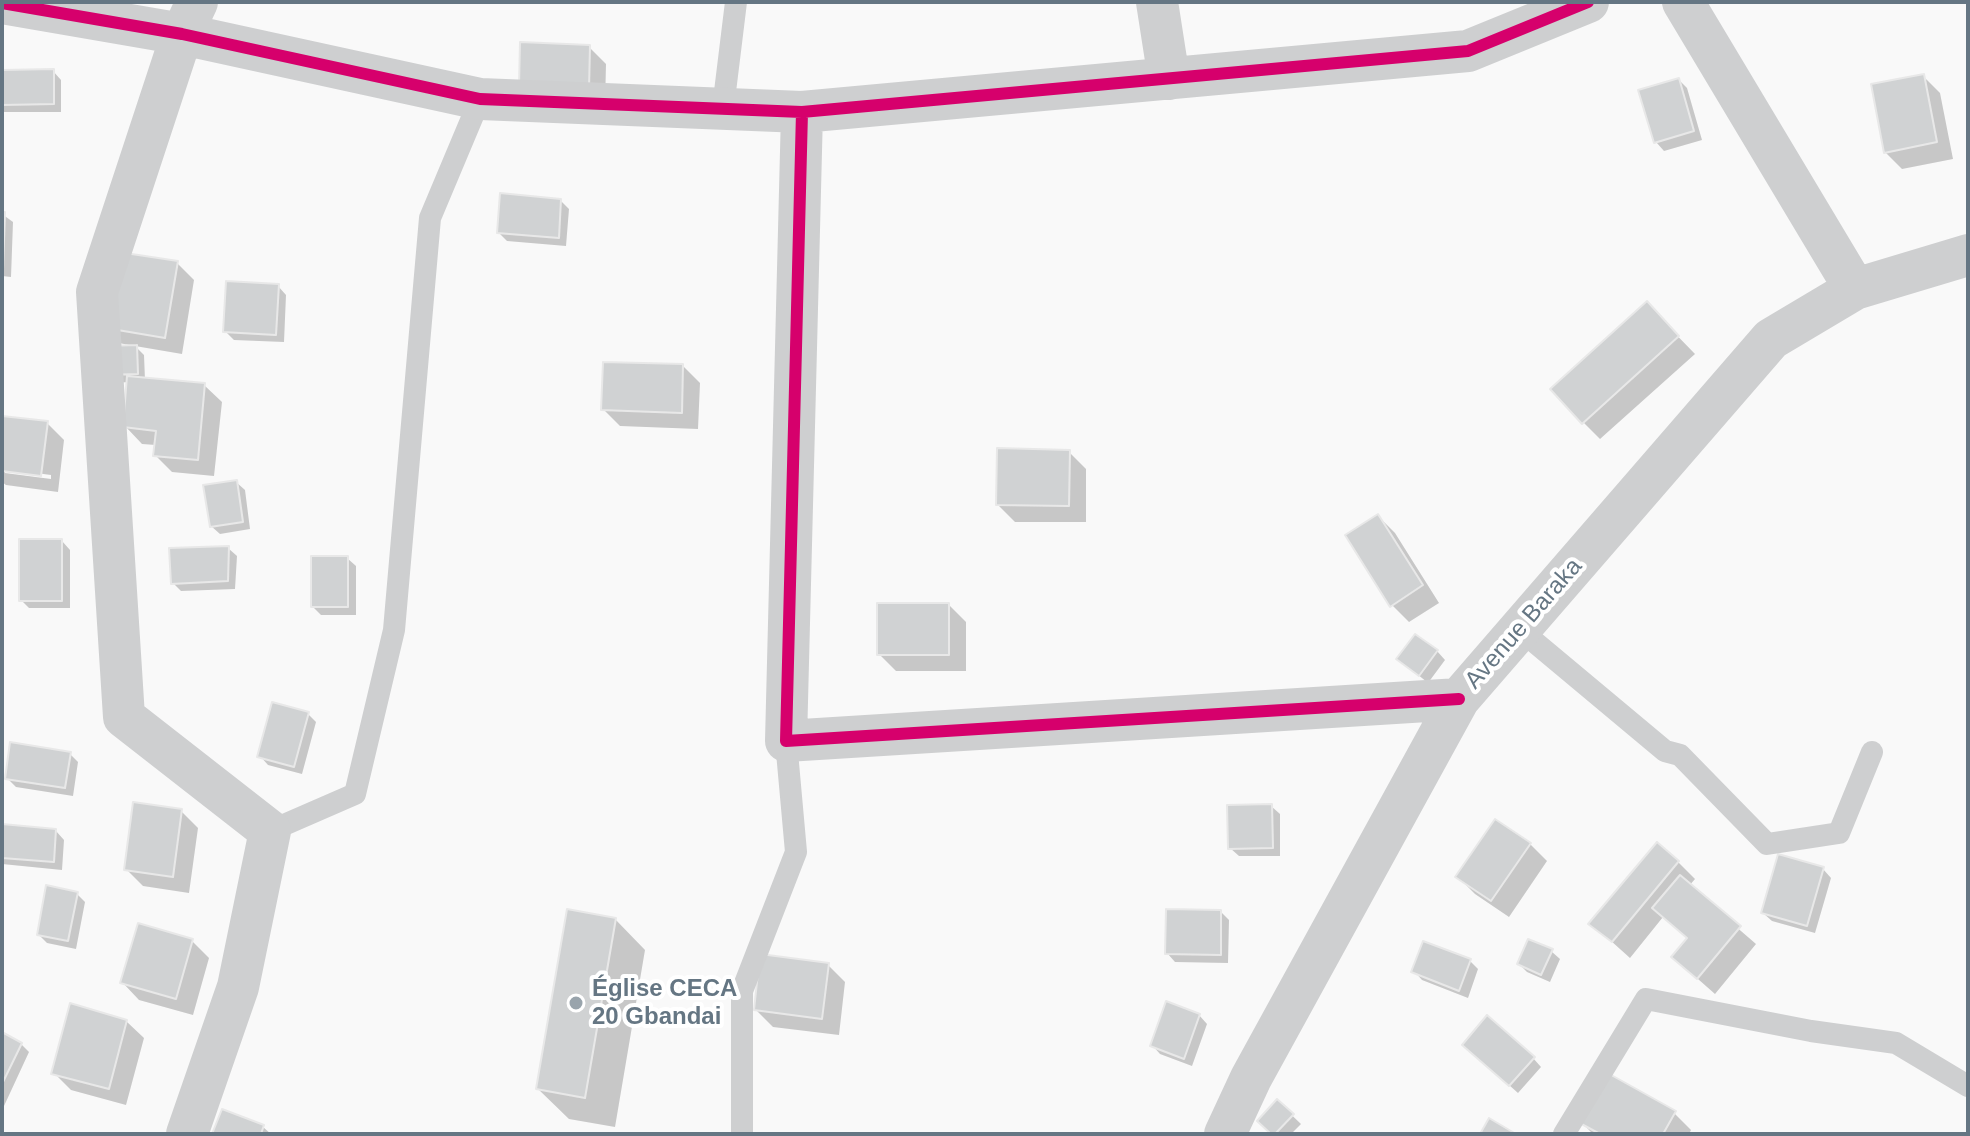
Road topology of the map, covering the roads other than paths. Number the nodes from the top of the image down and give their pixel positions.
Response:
1 (736, 2) edge
2 (1157, 2) edge
3 (1588, 2) edge
4 (1683, 2) edge
5 (2, 3) edge
6 (186, 13) edge
7 (1169, 79) junction
8 (480, 99) junction
9 (723, 108) junction
10 (802, 112) junction
11 (1968, 255) edge
12 (1855, 289) junction
13 (1519, 629) junction
14 (1459, 699) junction
15 (786, 741) junction
16 (1872, 752) dead end
17 (270, 831) junction
18 (1968, 1086) edge
19 (187, 1134) edge
20 (742, 1134) edge
21 (1225, 1134) edge
22 (1564, 1134) edge

1 - 9 lane
2 - 7 street
3 - 7 street
4 - 12 street
5 - 6 street
6 - 8 street
6 - 17 street
7 - 10 street
8 - 9 street
8 - 17 lane
9 - 10 street
10 - 15 street
11 - 12 street, Avenue Baraka
12 - 13 street, Avenue Baraka
13 - 14 street, Avenue Baraka
13 - 16 lane
14 - 15 street
14 - 21 street, Avenue Baraka
15 - 20 lane
17 - 19 street
18 - 22 lane

